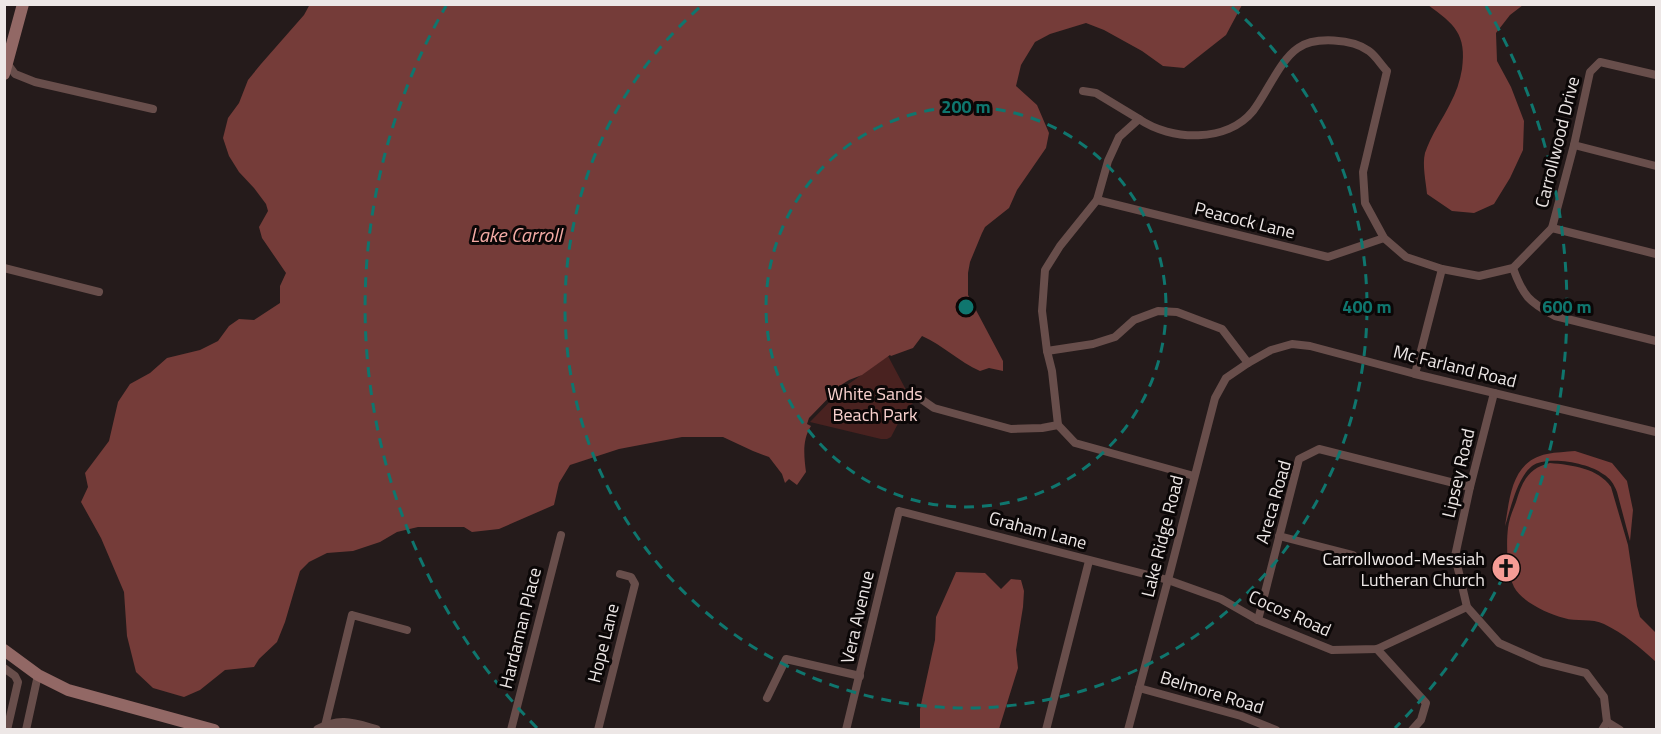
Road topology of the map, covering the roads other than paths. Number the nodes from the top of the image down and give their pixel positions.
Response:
1 (23, 4) edge
2 (8, 50) edge
3 (6, 68) edge
4 (1656, 75) edge
5 (1083, 91) dead end
6 (153, 109) dead end
7 (1139, 119) junction
8 (1574, 145) junction
9 (1656, 166) edge
10 (1097, 200) junction
11 (1552, 228) junction
12 (1384, 238) junction
13 (1656, 254) edge
14 (4, 268) edge
15 (1513, 268) junction
16 (1442, 269) junction
17 (99, 292) dead end
18 (1656, 341) edge
19 (1047, 351) junction
20 (1248, 363) junction
21 (1415, 374) junction
22 (1494, 393) junction
23 (921, 399) dead end
24 (1058, 425) junction
25 (1656, 432) edge
26 (1194, 476) junction
27 (1470, 487) junction
28 (899, 511) joint
29 (561, 535) dead end
30 (1280, 536) junction
31 (1353, 555) dead end
32 (1089, 561) junction
33 (620, 574) dead end
34 (1168, 580) junction
35 (1467, 607) junction
36 (1258, 620) junction
37 (407, 630) dead end
38 (1377, 649) junction
39 (4, 650) edge
40 (4, 668) edge
41 (38, 675) junction
42 (860, 676) junction
43 (1138, 688) junction
44 (767, 698) dead end
45 (1605, 726) edge
46 (193, 727) edge
47 (322, 728) edge
48 (7, 729) edge
49 (26, 729) edge
50 (214, 729) edge
51 (376, 729) edge
52 (511, 729) edge
53 (598, 729) edge
54 (846, 729) edge
55 (1046, 729) edge
56 (1128, 729) edge
57 (1276, 729) edge
58 (1412, 729) edge
59 (1620, 729) edge

1 - 2 main road
2 - 3 main road
3 - 6 street
4 - 8 street, Carrollwood Drive
5 - 7 street
7 - 10 street
7 - 12 street
8 - 9 street
8 - 11 street, Carrollwood Drive
10 - 12 street, Peacock Lane
10 - 19 street
11 - 13 street
11 - 15 street, Carrollwood Drive
12 - 16 street
14 - 17 street
15 - 16 street
15 - 18 street
16 - 21 street
19 - 20 street
19 - 24 street
20 - 21 street, Mc Farland Road
20 - 26 street, Lake Ridge Road
21 - 22 street, Mc Farland Road
22 - 25 street, Mc Farland Road
22 - 27 street, Lipsey Road
23 - 24 street
24 - 26 street
26 - 34 street, Lake Ridge Road
27 - 30 street, Areca Road
27 - 35 street, Lipsey Road
28 - 32 street, Graham Lane
28 - 42 street, Vera Avenue
29 - 52 street, Hardaman Place
30 - 31 street
30 - 36 street, Areca Road
32 - 34 street, Graham Lane
32 - 55 street
33 - 53 street, Hope Lane
34 - 36 street, Cocos Road
34 - 43 street, Lake Ridge Road
35 - 38 street, Cocos Road
35 - 45 street, Lipsey Road
36 - 38 street, Cocos Road
37 - 47 street
38 - 58 street
39 - 41 main road
40 - 48 street
41 - 46 main road
41 - 49 street
42 - 44 street
42 - 54 street, Vera Avenue
43 - 56 street, Lake Ridge Road
43 - 57 street, Belmore Road
45 - 59 street
46 - 50 main road
47 - 51 street

